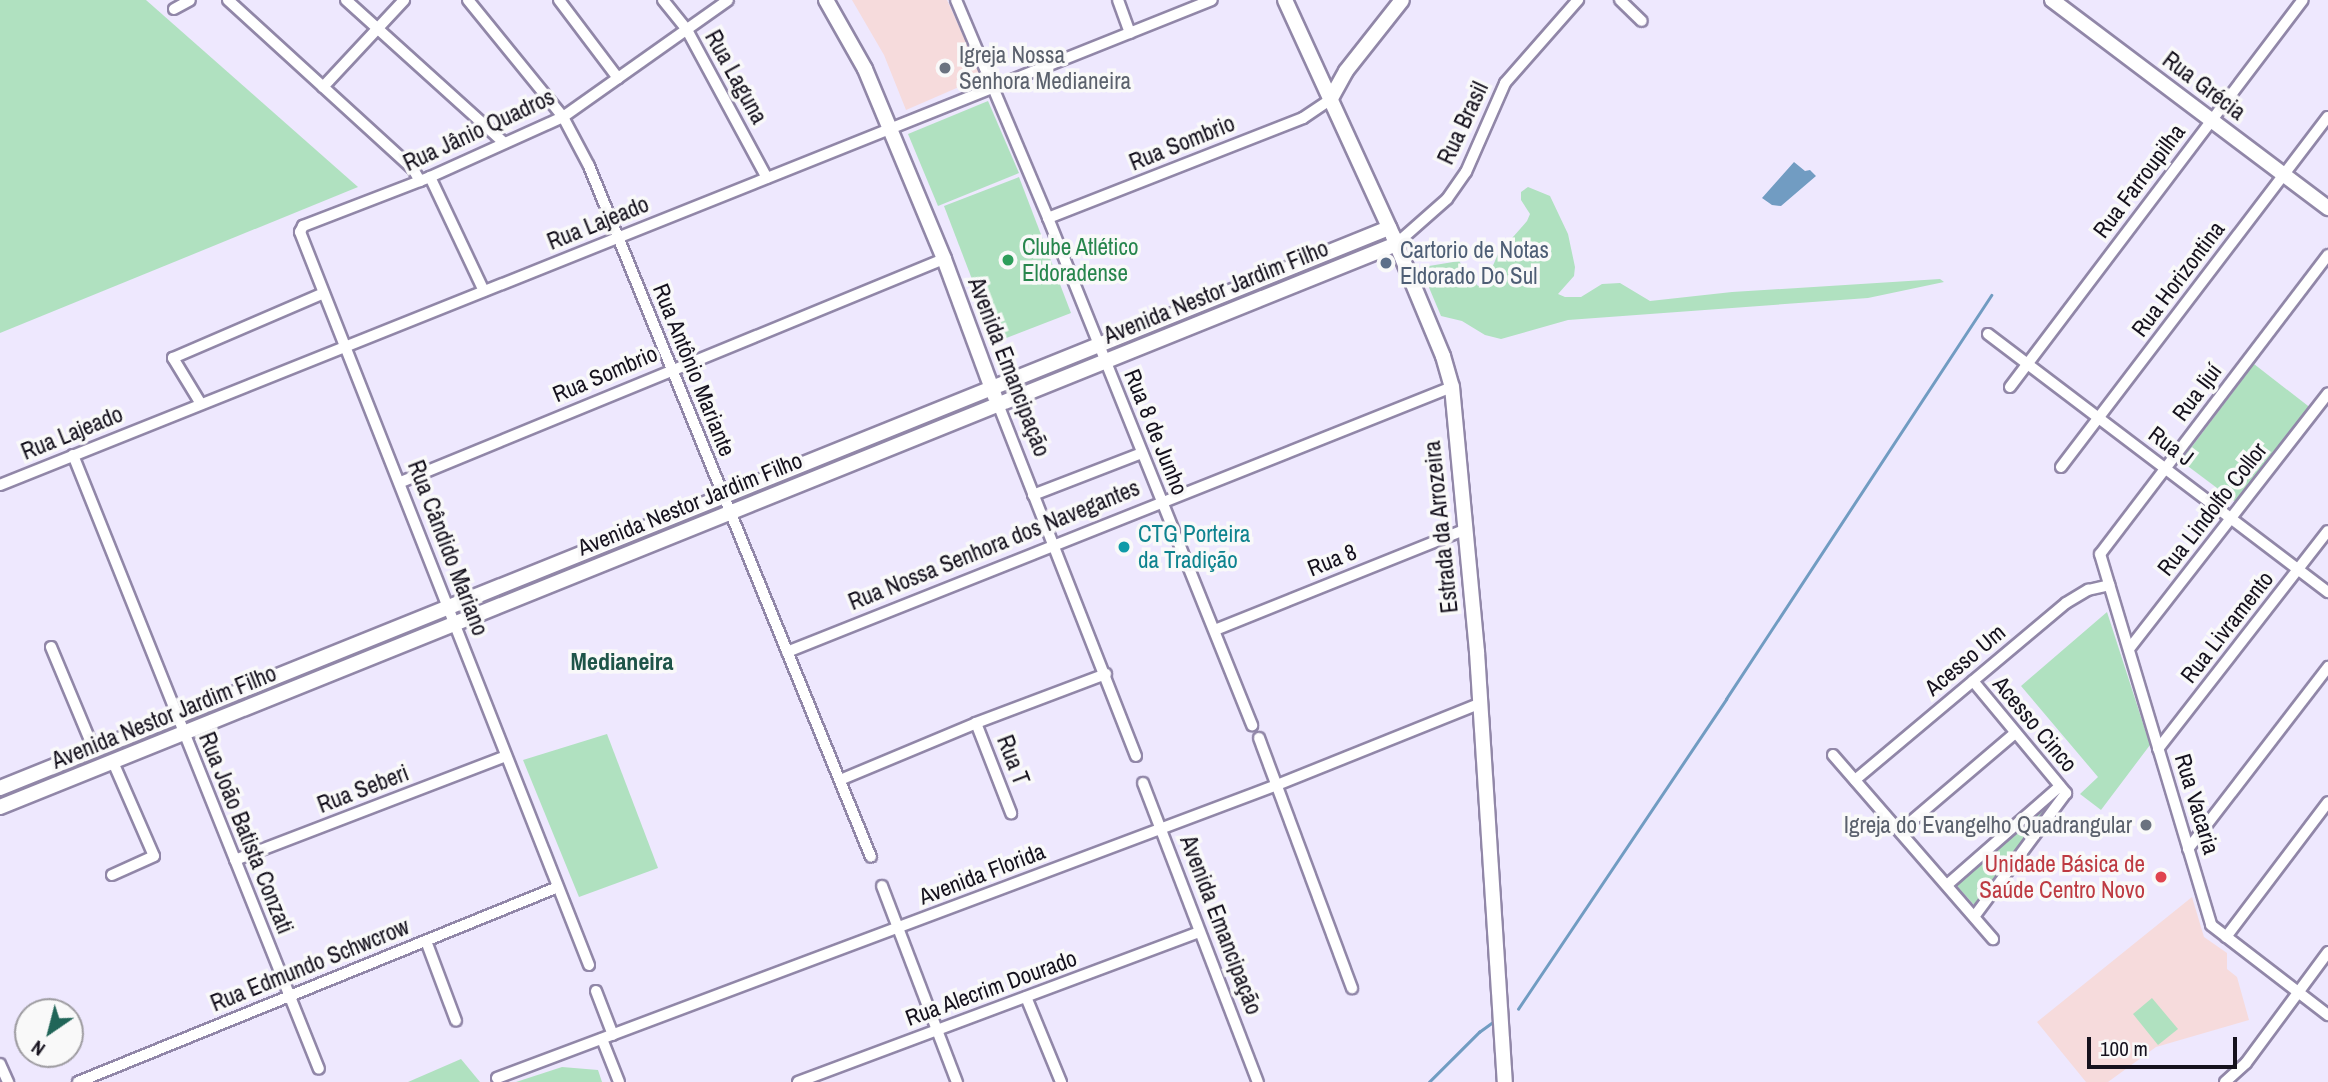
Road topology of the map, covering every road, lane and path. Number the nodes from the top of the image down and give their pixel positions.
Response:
1 (190, 0) edge
2 (228, 0) edge
3 (346, 0) edge
4 (404, 0) edge
5 (466, 0) edge
6 (559, 0) edge
7 (663, 0) edge
8 (728, 0) edge
9 (826, 0) edge
10 (956, 0) edge
11 (1118, 0) edge
12 (1212, 0) edge
13 (1285, 0) edge
14 (1402, 0) edge
15 (1578, 0) edge
16 (1620, 0) edge
17 (2052, 0) edge
18 (2302, 0) edge
19 (174, 9) dead end
20 (1642, 20) dead end
21 (377, 29) junction
22 (687, 30) junction
23 (1130, 33) junction
24 (618, 78) junction
25 (323, 87) junction
26 (992, 88) junction
27 (1330, 100) junction
28 (563, 117) junction
29 (2328, 117) edge
30 (2211, 120) junction
31 (889, 129) junction
32 (504, 143) junction
33 (2284, 175) junction
34 (767, 178) junction
35 (425, 179) junction
36 (382, 196) joint
37 (2328, 208) edge
38 (1048, 218) junction
39 (1389, 228) junction
40 (1413, 230) junction
41 (618, 237) junction
42 (1396, 244) junction
43 (2328, 255) edge
44 (944, 259) junction
45 (484, 291) junction
46 (324, 293) junction
47 (1988, 334) dead end
48 (1098, 345) junction
49 (345, 347) junction
50 (1104, 362) junction
51 (2028, 364) junction
52 (671, 369) junction
53 (1452, 387) junction
54 (2010, 387) dead end
55 (992, 388) junction
56 (2328, 393) edge
57 (201, 404) junction
58 (998, 404) junction
59 (2099, 418) junction
60 (845, 447) junction
61 (1142, 453) junction
62 (73, 455) junction
63 (852, 463) junction
64 (2061, 467) dead end
65 (2165, 468) junction
66 (401, 482) junction
67 (0, 485) edge
68 (1033, 495) junction
69 (723, 496) junction
70 (1162, 500) junction
71 (730, 513) junction
72 (2232, 519) junction
73 (1464, 530) junction
74 (2328, 531) edge
75 (1053, 543) junction
76 (2101, 554) joint
77 (2299, 569) junction
78 (2109, 585) junction
79 (2328, 592) edge
80 (448, 607) junction
81 (454, 624) junction
82 (1215, 630) junction
83 (51, 647) dead end
84 (2129, 649) junction
85 (787, 652) junction
86 (2328, 667) edge
87 (1106, 674) junction
88 (1973, 681) junction
89 (1479, 704) junction
90 (177, 716) junction
91 (976, 723) junction
92 (1252, 725) dead end
93 (184, 733) junction
94 (2015, 733) junction
95 (1259, 738) dead end
96 (2158, 749) junction
97 (94, 750) junction
98 (1833, 755) dead end
99 (506, 756) junction
100 (1136, 756) dead end
101 (113, 762) junction
102 (40, 771) junction
103 (840, 780) junction
104 (1855, 780) junction
105 (1143, 783) dead end
106 (1277, 785) junction
107 (0, 788) edge
108 (48, 788) junction
109 (2063, 790) junction
110 (2328, 802) edge
111 (0, 807) edge
112 (1011, 813) dead end
113 (1159, 829) junction
114 (1900, 831) junction
115 (2188, 849) junction
116 (871, 857) dead end
117 (235, 860) junction
118 (112, 875) dead end
119 (1947, 885) junction
120 (881, 886) dead end
121 (558, 887) junction
122 (1974, 917) junction
123 (898, 929) junction
124 (1199, 932) junction
125 (2226, 937) junction
126 (1993, 939) dead end
127 (426, 941) junction
128 (2328, 952) edge
129 (589, 965) dead end
130 (1352, 988) dead end
131 (596, 990) dead end
132 (2298, 992) junction
133 (289, 996) junction
134 (1026, 997) junction
135 (2328, 1015) edge
136 (456, 1021) dead end
137 (937, 1030) junction
138 (608, 1037) junction
139 (0, 1064) edge
140 (318, 1069) dead end
141 (497, 1078) dead end
142 (8, 1082) edge
143 (78, 1082) edge
144 (619, 1082) edge
145 (798, 1082) edge
146 (957, 1082) edge
147 (1061, 1082) edge
148 (1258, 1082) edge
149 (1506, 1082) edge
150 (2225, 1082) edge

1 - 19 street
2 - 25 street
3 - 21 street
4 - 21 street
5 - 28 street, Rua Antônio Mariante
6 - 24 street
7 - 22 street, Rua Laguna
8 - 22 street, Rua Jânio Quadros
9 - 31 main road, Avenida Emancipação
10 - 26 street, Rua 8 de Junho
11 - 23 street
12 - 23 street, Rua Lajeado
13 - 27 main road, Estrada da Arrozeira
14 - 27 main road
15 - 40 street, Rua Brasil
16 - 20 street
17 - 30 main road, Rua Grécia
18 - 30 street, Rua Farroupilha
21 - 25 street
21 - 32 street
22 - 24 street, Rua Jânio Quadros
22 - 34 street, Rua Laguna
23 - 26 street, Rua Lajeado
24 - 28 street, Rua Jânio Quadros
25 - 35 street
26 - 31 street, Rua Lajeado
26 - 38 street, Rua 8 de Junho
27 - 38 street, Rua Sombrio
27 - 39 main road, Estrada da Arrozeira
28 - 32 street, Rua Jânio Quadros
28 - 41 street, Rua Antônio Mariante
29 - 33 street, Rua Horizontina
30 - 33 main road, Rua Grécia
30 - 51 street, Rua Farroupilha
31 - 34 street, Rua Lajeado
31 - 44 main road, Avenida Emancipação
32 - 35 street, Rua Jânio Quadros
33 - 37 main road, Rua Grécia
33 - 59 street, Rua Horizontina
34 - 41 street, Rua Lajeado
35 - 36 street, Rua Jânio Quadros
35 - 45 street
36 - 46 street, Rua Cândido Mariano
38 - 48 street, Rua 8 de Junho
39 - 40 street
39 - 42 main road, Estrada da Arrozeira
39 - 48 main road, Avenida Nestor Jardim Filho
40 - 42 street, Rua Brasil
41 - 45 street, Rua Lajeado
41 - 52 street, Rua Antônio Mariante
42 - 50 main road, Avenida Nestor Jardim Filho
42 - 53 main road, Estrada da Arrozeira
43 - 65 street, Rua Ijuí
44 - 52 street, Rua Sombrio
44 - 55 main road, Avenida Emancipação
45 - 49 street, Rua Lajeado
46 - 49 street, Rua Cândido Mariano
46 - 57 street
47 - 51 street, Rua J
48 - 50 street, Rua 8 de Junho
48 - 55 main road, Avenida Nestor Jardim Filho
49 - 57 street, Rua Lajeado
49 - 66 street, Rua Cândido Mariano
50 - 58 main road, Avenida Nestor Jardim Filho
50 - 61 street, Rua 8 de Junho
51 - 54 street, Rua Farroupilha
51 - 59 street, Rua J
52 - 66 street, Rua Sombrio
52 - 69 street, Rua Antônio Mariante
53 - 70 street, Rua Nossa Senhora dos Navegantes
53 - 73 main road, Estrada da Arrozeira
55 - 58 main road, Avenida Emancipação
55 - 60 main road, Avenida Nestor Jardim Filho
56 - 72 street, Rua Lindolfo Collor
57 - 62 street, Rua Lajeado
58 - 63 main road, Avenida Nestor Jardim Filho
58 - 68 street, Avenida Emancipação
59 - 64 street, Rua Horizontina
59 - 65 street, Rua J
60 - 63 main road
60 - 69 main road, Avenida Nestor Jardim Filho
61 - 68 street
61 - 70 street, Rua 8 de Junho
62 - 67 street, Rua Lajeado
62 - 90 street, Rua João Batista Conzati
63 - 71 main road, Avenida Nestor Jardim Filho
65 - 72 street, Rua J
65 - 76 street, Rua Ijuí
66 - 80 street, Rua Cândido Mariano
68 - 75 street, Avenida Emancipação
69 - 71 street, Rua Antônio Mariante
69 - 80 main road, Avenida Nestor Jardim Filho
70 - 75 street, Rua Nossa Senhora dos Navegantes
70 - 82 street, Rua 8 de Junho
71 - 81 main road, Avenida Nestor Jardim Filho
71 - 85 street, Rua Antônio Mariante
72 - 77 street, Rua J
72 - 84 street, Rua Lindolfo Collor
73 - 82 street, Rua 8
73 - 89 main road, Estrada da Arrozeira
74 - 77 street, Rua Livramento
75 - 85 street, Rua Nossa Senhora dos Navegantes
75 - 87 street, Avenida Emancipação
76 - 78 street, Rua Vacaria
77 - 79 street, Rua J
77 - 96 street, Rua Livramento
78 - 84 street, Rua Vacaria
78 - 88 street, Acesso Um
80 - 81 street, Rua Cândido Mariano
80 - 90 main road, Avenida Nestor Jardim Filho
81 - 93 main road, Avenida Nestor Jardim Filho
81 - 99 street, Rua Cândido Mariano
82 - 92 street, Rua 8 de Junho
83 - 97 street
84 - 96 street, Rua Vacaria
85 - 103 street, Rua Antônio Mariante
86 - 115 street
87 - 91 street
87 - 100 street, Avenida Emancipação
88 - 94 street, Acesso Cinco
88 - 104 street, Acesso Um
89 - 106 street, Avenida Florida
89 - 149 main road, Estrada da Arrozeira
90 - 93 street, Rua João Batista Conzati
90 - 97 main road, Avenida Nestor Jardim Filho
91 - 103 street
91 - 112 street, Rua T
93 - 101 main road, Avenida Nestor Jardim Filho
93 - 117 street, Rua João Batista Conzati
94 - 109 street, Acesso Cinco
94 - 114 street
95 - 106 street
96 - 115 street, Rua Vacaria
97 - 102 main road, Avenida Nestor Jardim Filho
98 - 104 street
99 - 117 street, Rua Seberi
99 - 121 street, Rua Cândido Mariano
101 - 108 main road, Avenida Nestor Jardim Filho
101 - 118 street
102 - 107 main road, Avenida Nestor Jardim Filho
102 - 108 main road
103 - 116 street, Rua Antônio Mariante
104 - 114 street
105 - 113 street, Avenida Emancipação
106 - 113 street, Avenida Florida
106 - 130 street
108 - 111 main road, Avenida Nestor Jardim Filho
109 - 119 street
109 - 122 street
110 - 125 street
113 - 123 street, Avenida Florida
113 - 124 street, Avenida Emancipação
114 - 119 street
115 - 125 street, Rua Vacaria
117 - 133 street, Rua João Batista Conzati
119 - 122 street
120 - 123 street
121 - 127 street, Rua Edmundo Schwcrow
121 - 129 street, Rua Cândido Mariano
122 - 126 street
123 - 137 street
123 - 138 street, Avenida Florida
124 - 134 street, Rua Alecrim Dourado
124 - 148 street, Avenida Emancipação
125 - 132 street, Rua Vacaria
127 - 133 street, Rua Edmundo Schwcrow
127 - 136 street
128 - 132 street
131 - 138 street
132 - 135 street, Rua Vacaria
132 - 150 street
133 - 140 street, Rua João Batista Conzati
133 - 143 street, Rua Edmundo Schwcrow
134 - 137 street, Rua Alecrim Dourado
134 - 147 street
137 - 145 street, Rua Alecrim Dourado
137 - 146 street
138 - 141 street, Avenida Florida
138 - 144 street
139 - 142 street

